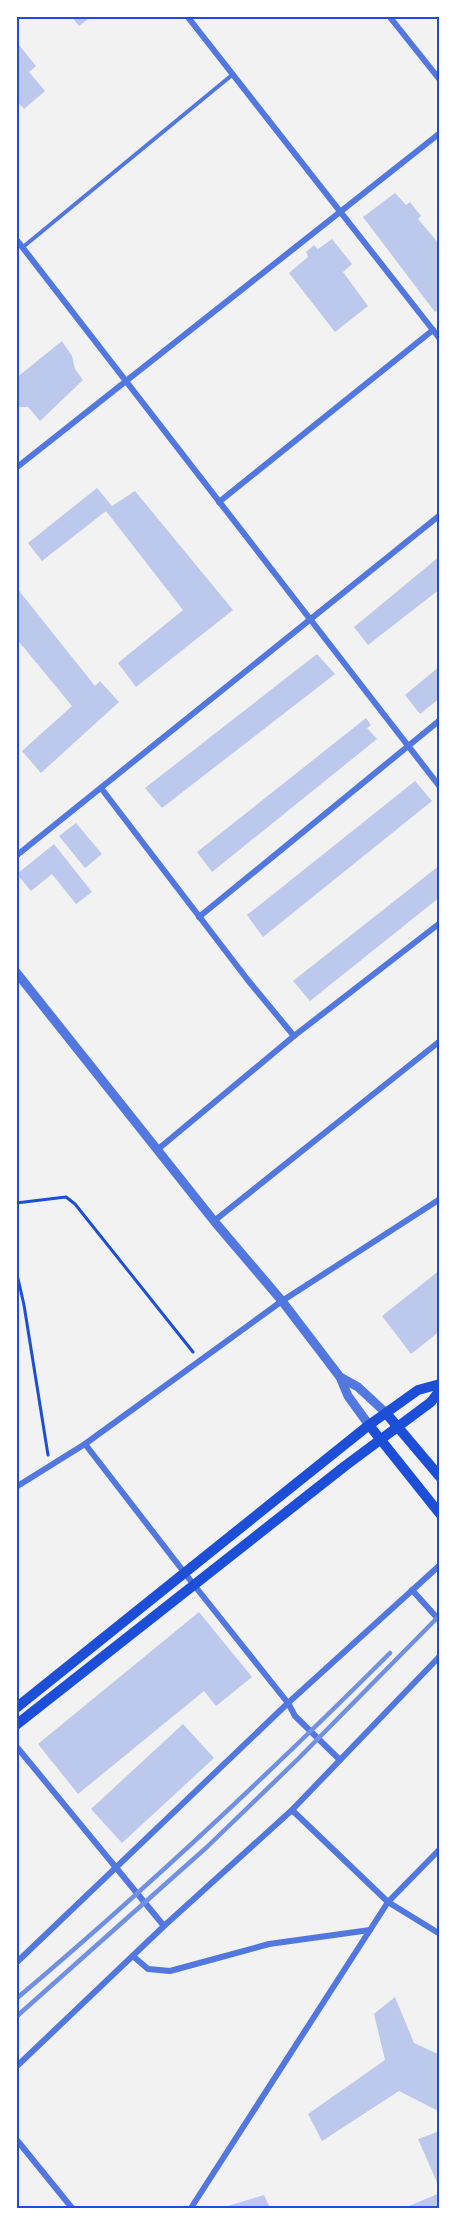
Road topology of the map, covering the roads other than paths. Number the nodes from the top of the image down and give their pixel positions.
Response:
1 (187, 16) edge
2 (389, 16) edge
3 (232, 75) junction
4 (440, 80) edge
5 (440, 133) edge
6 (339, 211) junction
7 (16, 239) edge
8 (22, 247) junction
9 (16, 252) edge
10 (433, 330) junction
11 (440, 339) edge
12 (126, 380) junction
13 (16, 468) edge
14 (219, 502) junction
15 (440, 515) edge
16 (311, 620) junction
17 (440, 720) edge
18 (408, 746) junction
19 (440, 787) edge
20 (101, 788) junction
21 (16, 856) edge
22 (199, 917) junction
23 (440, 923) edge
24 (16, 972) edge
25 (294, 1036) junction
26 (440, 1041) edge
27 (157, 1150) junction
28 (440, 1199) edge
29 (214, 1221) junction
30 (282, 1301) junction
31 (340, 1377) junction
32 (440, 1384) edge
33 (440, 1390) edge
34 (386, 1413) junction
35 (369, 1425) junction
36 (398, 1426) junction
37 (381, 1439) junction
38 (85, 1444) junction
39 (440, 1477) edge
40 (16, 1487) edge
41 (440, 1514) edge
42 (440, 1565) edge
43 (185, 1574) junction
44 (194, 1585) junction
45 (412, 1590) junction
46 (440, 1621) edge
47 (440, 1656) edge
48 (288, 1703) junction
49 (16, 1708) edge
50 (16, 1725) edge
51 (16, 1746) edge
52 (340, 1760) junction
53 (292, 1810) junction
54 (440, 1849) edge
55 (116, 1868) junction
56 (388, 1902) junction
57 (164, 1926) junction
58 (370, 1930) junction
59 (440, 1935) edge
60 (134, 1957) junction
61 (16, 1963) edge
62 (16, 2067) edge
63 (16, 2139) edge
64 (72, 2208) edge
65 (191, 2208) edge

1 - 3 street
2 - 4 street
3 - 6 street
3 - 8 lane
5 - 6 street
6 - 10 street
6 - 12 street
7 - 8 street
8 - 9 street
8 - 12 street
10 - 11 street
10 - 14 street
12 - 13 street
12 - 14 street
14 - 16 street
15 - 16 street
16 - 18 street
16 - 20 street
17 - 18 street
18 - 19 street
18 - 22 street
20 - 21 street
20 - 22 street
22 - 25 street
23 - 25 street
24 - 27 street
25 - 27 street
26 - 29 street
27 - 29 street
28 - 30 street
29 - 30 street
30 - 31 street
30 - 38 street
31 - 34 street
31 - 35 street
32 - 34 main road
33 - 36 main road
34 - 35 main road
34 - 36 main road
35 - 37 main road
35 - 43 main road
36 - 37 main road
36 - 39 main road
37 - 41 main road
37 - 44 main road
38 - 40 street
38 - 43 street
42 - 45 street
43 - 44 street
43 - 49 main road
44 - 48 street
44 - 50 main road
45 - 46 street
45 - 48 street
47 - 52 street
48 - 52 street
48 - 55 street
51 - 55 street
52 - 53 street
53 - 56 street
53 - 57 street
54 - 56 street
55 - 57 street
55 - 61 street
56 - 58 street
56 - 59 street
57 - 60 street
58 - 60 street
58 - 65 street
60 - 62 street
63 - 64 street

